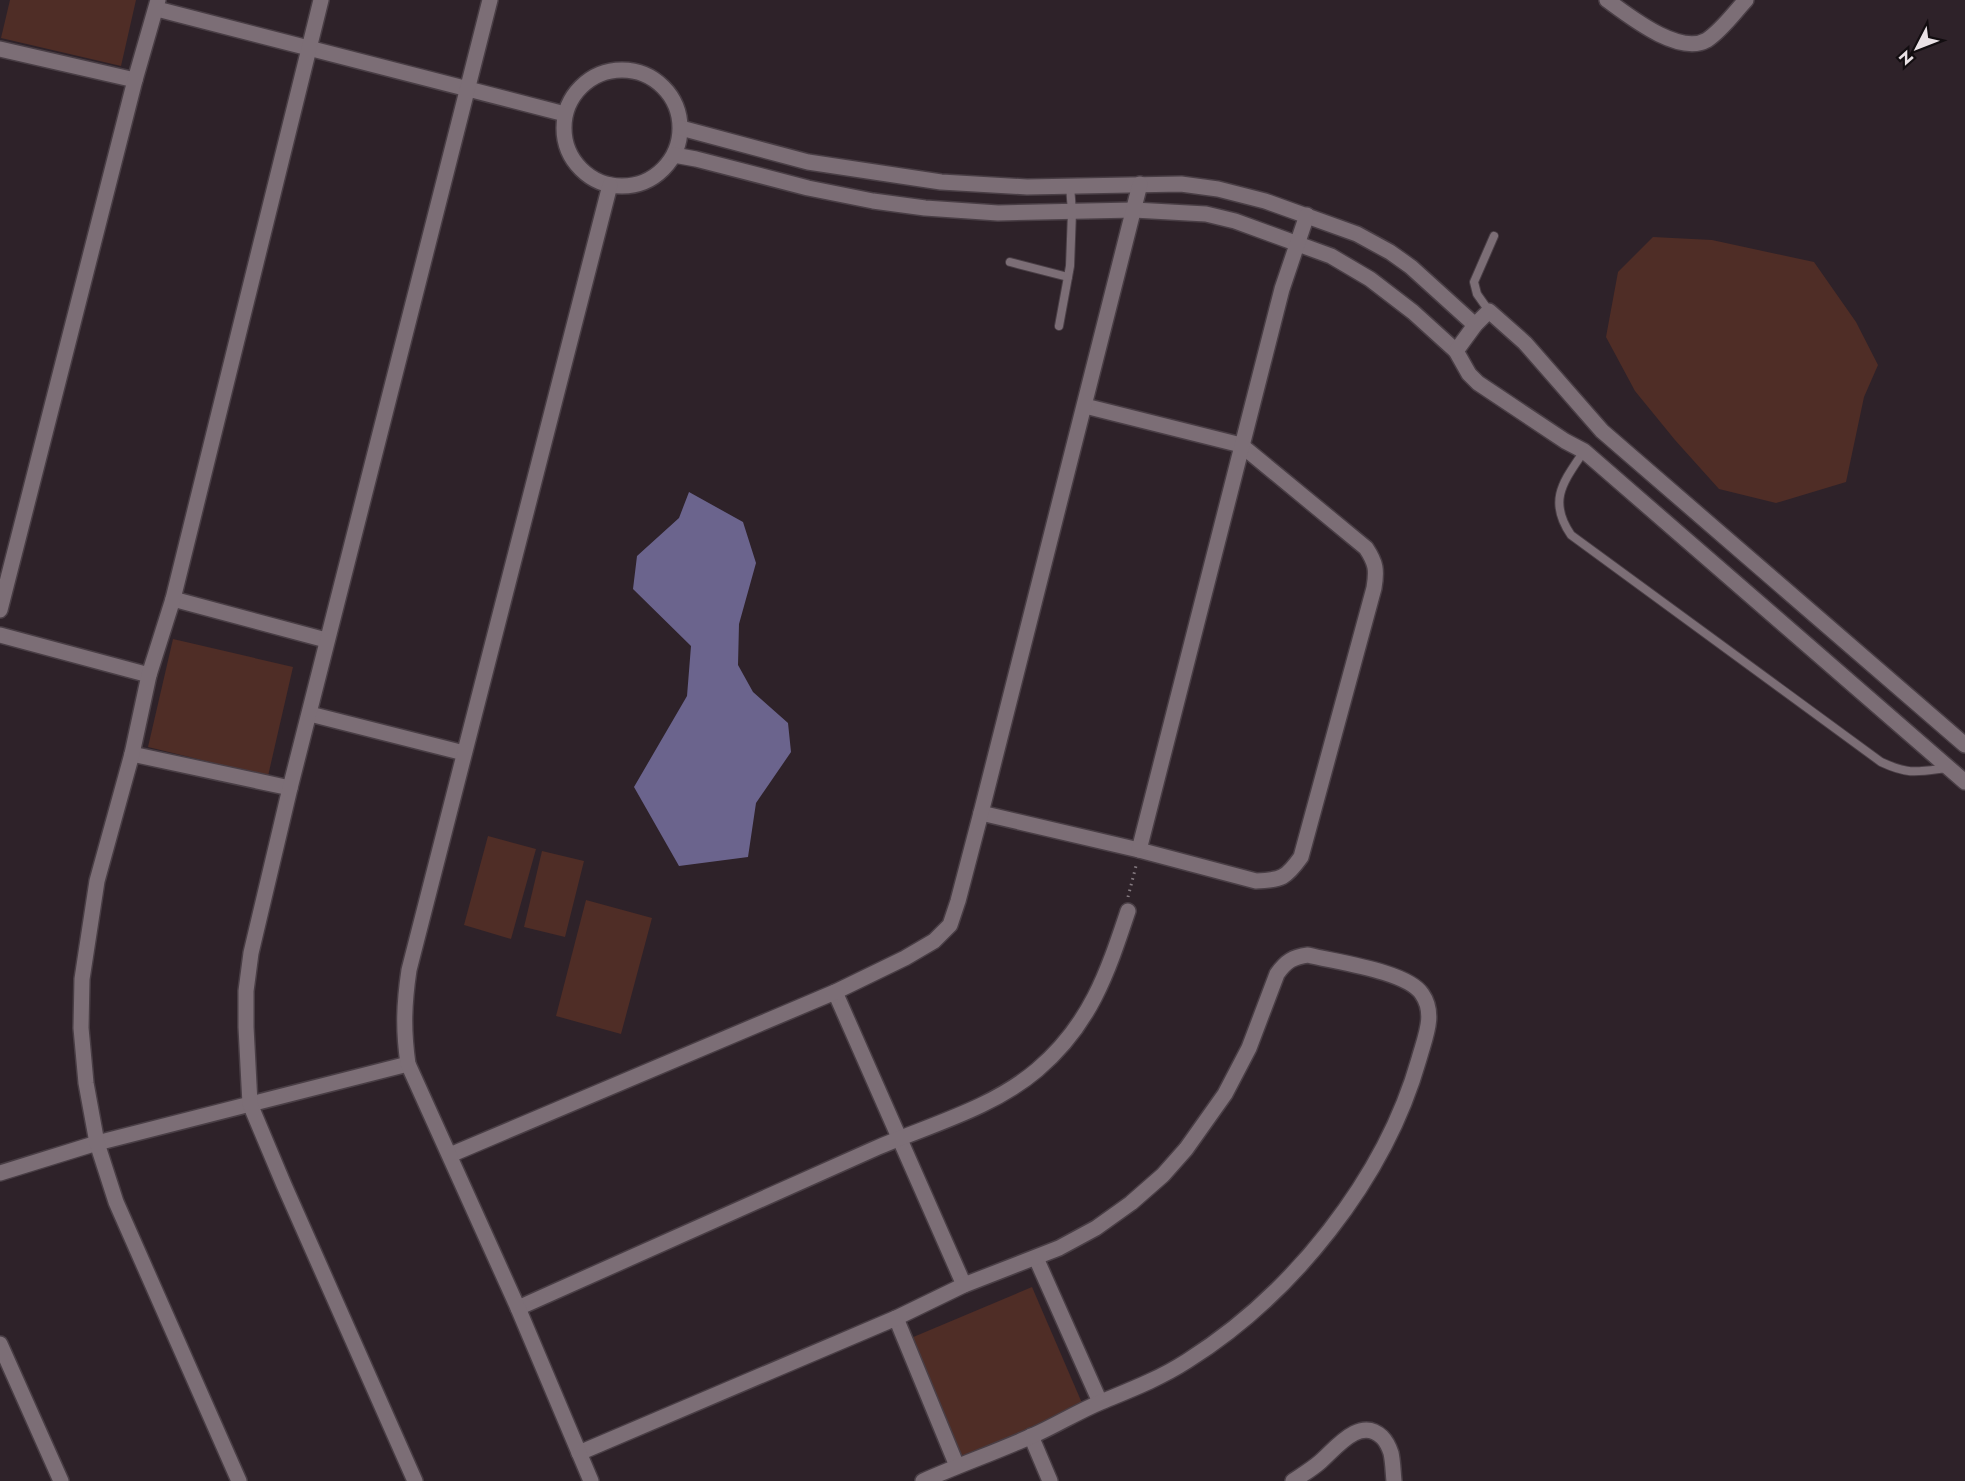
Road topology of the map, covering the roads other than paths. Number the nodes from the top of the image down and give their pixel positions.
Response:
1 (321, 0) edge
2 (490, 0) edge
3 (1607, 0) edge
4 (1746, 0) edge
5 (158, 4) edge
6 (0, 48) edge
7 (309, 48) junction
8 (135, 80) junction
9 (467, 88) junction
10 (565, 114) junction
11 (681, 128) junction
12 (674, 155) junction
13 (1140, 184) junction
14 (610, 185) junction
15 (1070, 186) junction
16 (1134, 210) junction
17 (1072, 212) junction
18 (1307, 215) junction
19 (1494, 236) dead end
20 (1297, 244) junction
21 (1010, 262) dead end
22 (1068, 277) junction
23 (1489, 311) junction
24 (1475, 325) junction
25 (1059, 326) dead end
26 (1456, 351) junction
27 (1085, 406) junction
28 (1602, 431) junction
29 (1241, 445) junction
30 (1584, 451) junction
31 (172, 599) junction
32 (0, 610) edge
33 (0, 635) edge
34 (326, 639) junction
35 (149, 675) junction
36 (310, 714) junction
37 (1965, 745) edge
38 (464, 753) junction
39 (132, 754) junction
40 (1949, 768) junction
41 (1965, 782) edge
42 (290, 788) junction
43 (981, 813) junction
44 (1138, 850) junction
45 (1128, 911) road end
46 (835, 992) junction
47 (408, 1064) junction
48 (250, 1104) junction
49 (900, 1137) junction
50 (97, 1143) junction
51 (450, 1155) junction
52 (0, 1173) edge
53 (1036, 1258) junction
54 (964, 1285) junction
55 (518, 1308) junction
56 (896, 1318) junction
57 (0, 1344) edge
58 (1100, 1402) junction
59 (1031, 1436) junction
60 (579, 1453) junction
61 (957, 1466) junction
62 (61, 1481) edge
63 (239, 1481) edge
64 (415, 1481) edge
65 (591, 1481) edge
66 (923, 1481) edge
67 (1050, 1481) edge
68 (1293, 1481) edge
69 (1394, 1481) edge

1 - 7 street
2 - 9 street
3 - 4 street
5 - 7 street
5 - 8 street
6 - 8 street
7 - 9 street
7 - 31 street
8 - 32 street
9 - 10 street
9 - 34 street
10 - 11 street
10 - 14 street
11 - 12 street
11 - 15 street
12 - 14 street
12 - 17 street
13 - 15 street
13 - 16 street
13 - 18 street
14 - 38 street
15 - 17 lane
16 - 17 street
16 - 20 street
16 - 27 street
17 - 22 lane
18 - 20 street
18 - 24 street
19 - 23 lane
20 - 26 street
20 - 29 street
21 - 22 lane
22 - 25 lane
23 - 24 street
23 - 28 street
24 - 26 street
26 - 30 street
27 - 29 street
27 - 43 street
28 - 30 street
28 - 37 street
29 - 44 street
29 - 44 street
30 - 40 street
30 - 40 lane
31 - 34 street
31 - 35 street
33 - 35 street
34 - 36 street
35 - 39 street
36 - 38 street
36 - 42 street
38 - 47 street
39 - 42 street
39 - 50 street
40 - 41 street
42 - 48 street
43 - 44 street
43 - 46 street
45 - 49 street
46 - 49 street
46 - 51 street
47 - 48 street
47 - 51 street
48 - 50 street
48 - 64 street
49 - 54 street
49 - 55 street
50 - 52 street
50 - 63 street
51 - 55 street
53 - 54 street
53 - 58 street
53 - 58 street
54 - 56 street
55 - 60 street
56 - 60 street
56 - 61 street
57 - 62 street
58 - 59 street
59 - 61 street
59 - 67 street
60 - 65 street
61 - 66 street
68 - 69 street

